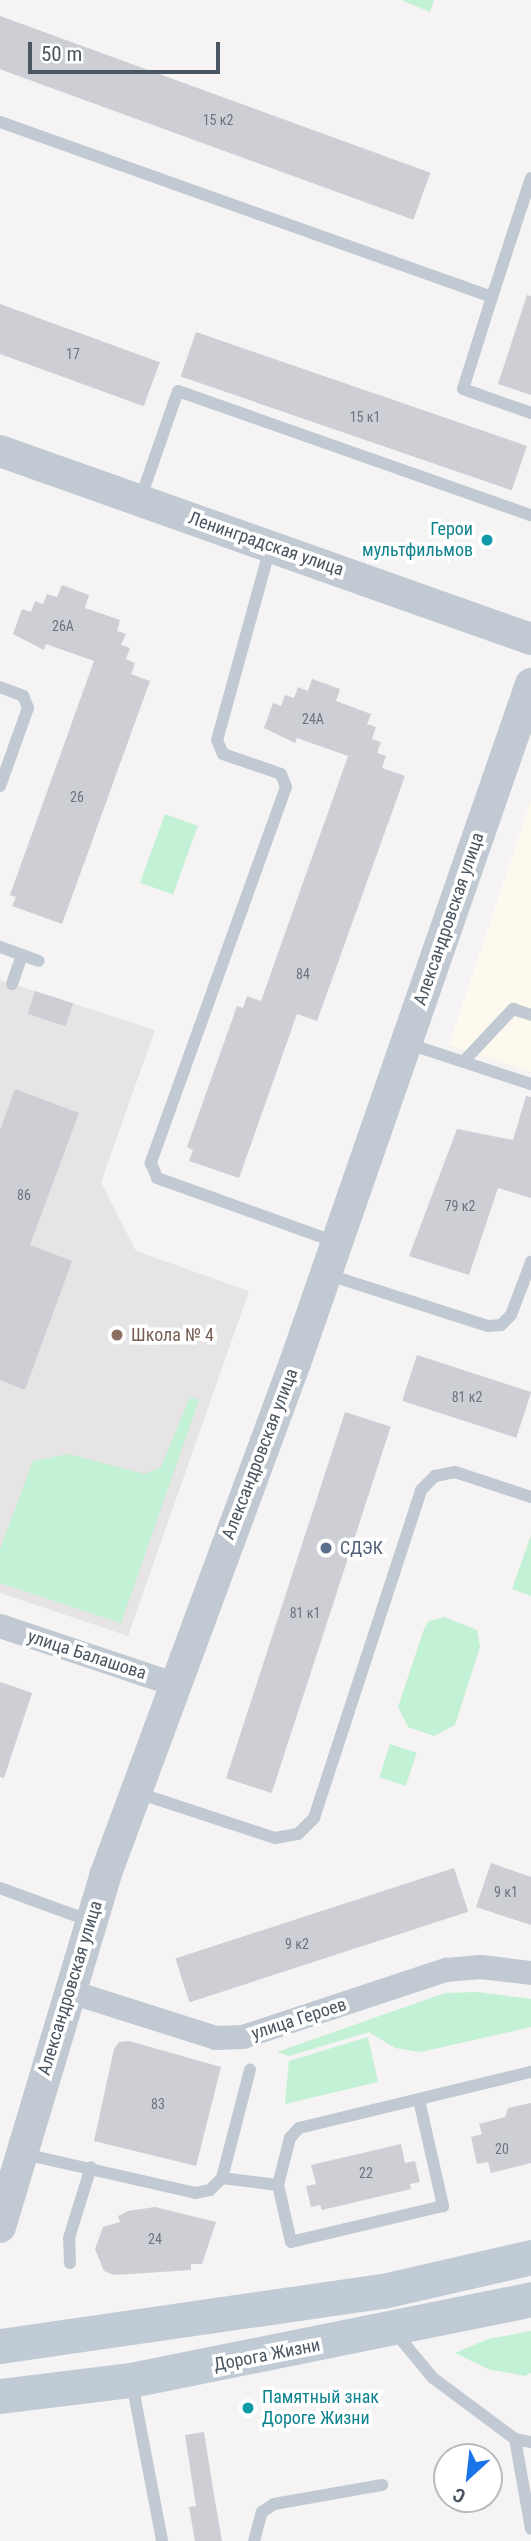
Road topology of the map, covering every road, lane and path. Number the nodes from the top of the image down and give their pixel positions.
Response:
1 (0, 122) edge
2 (531, 178) edge
3 (492, 297) junction
4 (531, 413) edge
5 (0, 451) edge
6 (140, 500) junction
7 (531, 515) edge
8 (271, 545) junction
9 (531, 639) edge
10 (531, 684) edge
11 (0, 687) edge
12 (0, 786) edge
13 (0, 947) edge
14 (22, 955) junction
15 (39, 961) dead end
16 (12, 984) dead end
17 (531, 1015) edge
18 (405, 1043) junction
19 (463, 1062) junction
20 (531, 1084) edge
21 (337, 1242) junction
22 (531, 1262) edge
23 (326, 1274) junction
24 (531, 1497) edge
25 (0, 1626) edge
26 (173, 1684) junction
27 (135, 1792) junction
28 (0, 1888) edge
29 (90, 1920) junction
30 (531, 1973) edge
31 (68, 1991) junction
32 (250, 2070) dead end
33 (531, 2073) edge
34 (419, 2100) junction
35 (10, 2151) edge
36 (91, 2167) junction
37 (222, 2178) junction
38 (278, 2185) junction
39 (0, 2227) edge
40 (531, 2257) edge
41 (70, 2263) dead end
42 (531, 2299) edge
43 (393, 2330) junction
44 (0, 2346) edge
45 (131, 2380) junction
46 (0, 2396) edge
47 (515, 2439) junction
48 (531, 2442) edge
49 (382, 2485) dead end
50 (531, 2529) edge
51 (162, 2541) edge
52 (254, 2541) edge

1 - 3 lane
2 - 3 lane
3 - 4 lane
5 - 6 street, Ленинградская улица
6 - 7 lane
6 - 8 street, Ленинградская улица
8 - 9 street, Ленинградская улица
8 - 21 lane
10 - 18 street, Александровская улица
11 - 12 lane
13 - 14 lane
14 - 15 lane
14 - 16 lane
17 - 19 lane
18 - 19 lane
18 - 21 street, Александровская улица
19 - 20 lane
21 - 23 street, Александровская улица
22 - 23 lane
23 - 26 street, Александровская улица
24 - 27 lane
25 - 26 street, улица Балашова
26 - 27 street, Александровская улица
27 - 29 street, Александровская улица
28 - 29 lane
29 - 31 street, Александровская улица
30 - 31 street, улица Героев
31 - 35 street, Александровская улица
32 - 37 lane
33 - 34 lane
34 - 38 lane
34 - 38 lane
35 - 36 lane
35 - 39 street, Александровская улица
36 - 37 lane
36 - 41 lane
37 - 38 lane
40 - 44 main road
42 - 43 main road, Дорога Жизни
43 - 45 main road, Дорога Жизни
43 - 47 lane
45 - 46 main road, Дорога Жизни
45 - 51 lane
47 - 48 lane
47 - 50 lane
49 - 52 lane

